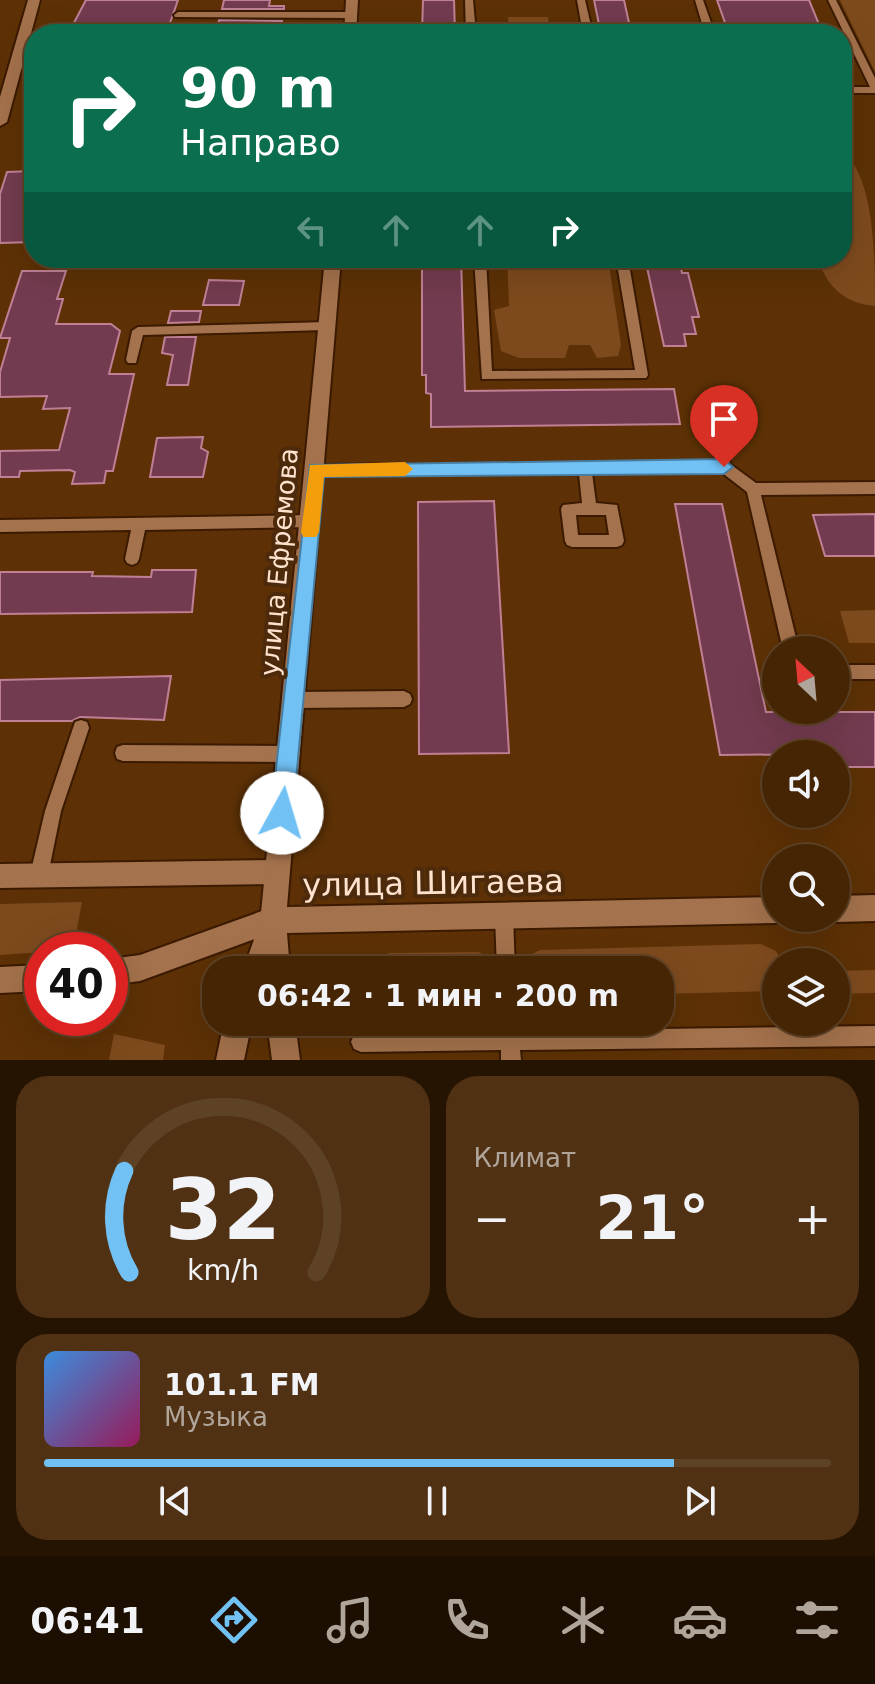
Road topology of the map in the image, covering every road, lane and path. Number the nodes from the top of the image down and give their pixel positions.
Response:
1 (34, 0) edge
2 (352, 0) edge
3 (469, 0) edge
4 (581, 0) edge
5 (699, 0) edge
6 (832, 0) edge
7 (178, 15) dead end
8 (351, 15) junction
9 (27, 24) edge
10 (351, 24) edge
11 (470, 24) edge
12 (586, 24) edge
13 (707, 24) edge
14 (844, 24) edge
15 (24, 36) edge
16 (852, 41) edge
17 (875, 89) edge
18 (852, 90) edge
19 (0, 122) edge
20 (332, 268) edge
21 (481, 268) edge
22 (624, 268) edge
23 (327, 326) junction
24 (132, 360) dead end
25 (708, 397) dead end
26 (724, 467) junction
27 (585, 468) junction
28 (316, 470) junction
29 (875, 488) edge
30 (753, 489) junction
31 (590, 509) dead end
32 (311, 521) junction
33 (139, 524) junction
34 (0, 526) edge
35 (132, 559) dead end
36 (788, 636) edge
37 (850, 672) edge
38 (875, 672) edge
39 (404, 699) dead end
40 (294, 700) junction
41 (81, 728) dead end
42 (123, 753) dead end
43 (288, 754) junction
44 (276, 872) junction
45 (39, 875) junction
46 (0, 876) edge
47 (875, 908) edge
48 (850, 909) edge
49 (762, 910) edge
50 (504, 916) junction
51 (273, 920) junction
52 (261, 956) edge
53 (276, 956) edge
54 (505, 956) edge
55 (128, 970) edge
56 (24, 979) edge
57 (0, 980) edge
58 (235, 1036) edge
59 (283, 1036) edge
60 (875, 1036) edge
61 (510, 1041) edge
62 (361, 1042) dead end
63 (230, 1060) edge
64 (286, 1060) edge

1 - 9 street
2 - 8 street
3 - 11 lane
4 - 12 lane
5 - 13 lane
6 - 14 lane
7 - 8 lane
8 - 10 street
15 - 19 street
16 - 17 lane
17 - 18 lane
20 - 23 street, улица Ефремова
21 - 22 lane
23 - 24 lane
23 - 28 street, улица Ефремова
25 - 26 lane
26 - 27 lane
26 - 30 lane
27 - 28 lane
27 - 31 lane
28 - 32 street, улица Ефремова
29 - 30 lane
30 - 36 lane
32 - 33 lane
32 - 40 street, улица Ефремова
33 - 34 lane
33 - 35 lane
37 - 38 lane
39 - 40 lane
40 - 43 street, улица Ефремова
41 - 45 lane
42 - 43 lane
43 - 44 street, улица Ефремова
44 - 45 street, улица Шигаева
44 - 51 street, улица Шигаева
45 - 46 street, улица Шигаева
47 - 48 street
49 - 50 street, улица Шигаева
50 - 51 street, улица Шигаева
50 - 54 lane
51 - 52 street
51 - 53 street
51 - 55 street
56 - 57 street
58 - 63 street
59 - 64 street
60 - 61 lane
61 - 62 lane

